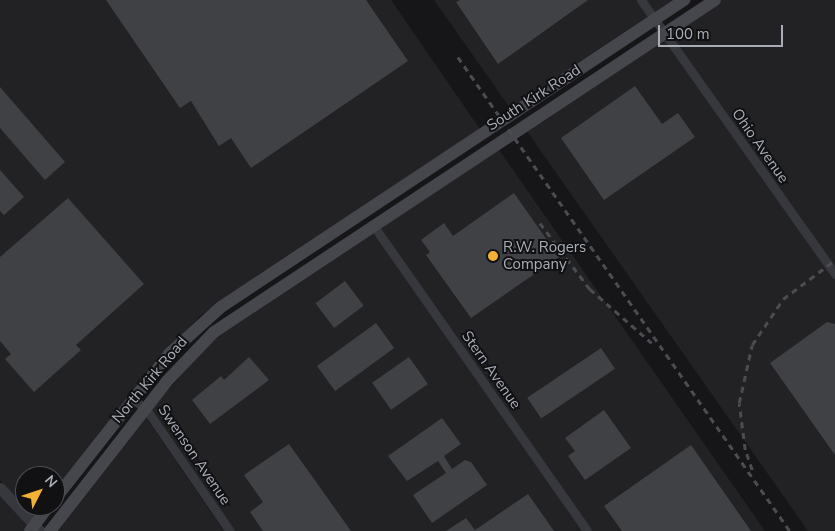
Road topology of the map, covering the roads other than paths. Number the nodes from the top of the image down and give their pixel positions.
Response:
1 (641, 0) edge
2 (684, 0) edge
3 (715, 0) edge
4 (655, 20) junction
5 (664, 33) junction
6 (364, 211) joint
7 (372, 224) junction
8 (835, 274) edge
9 (133, 399) junction
10 (146, 408) junction
11 (65, 486) edge
12 (0, 488) edge
13 (43, 516) edge
14 (35, 529) edge
15 (50, 531) edge
16 (230, 531) edge
17 (587, 531) edge

1 - 4 street, Ohio Avenue
2 - 4 main road, South Kirk Road
3 - 5 main road, South Kirk Road
4 - 5 street, Ohio Avenue
4 - 6 main road, South Kirk Road
5 - 7 main road, South Kirk Road
5 - 8 street, Ohio Avenue
6 - 9 main road, North Kirk Road
7 - 10 main road, North Kirk Road
7 - 17 street, Stern Avenue
9 - 10 street, Swenson Avenue
9 - 11 main road, North Kirk Road
10 - 15 main road, North Kirk Road
10 - 16 street, Swenson Avenue
12 - 14 street
13 - 14 main road

